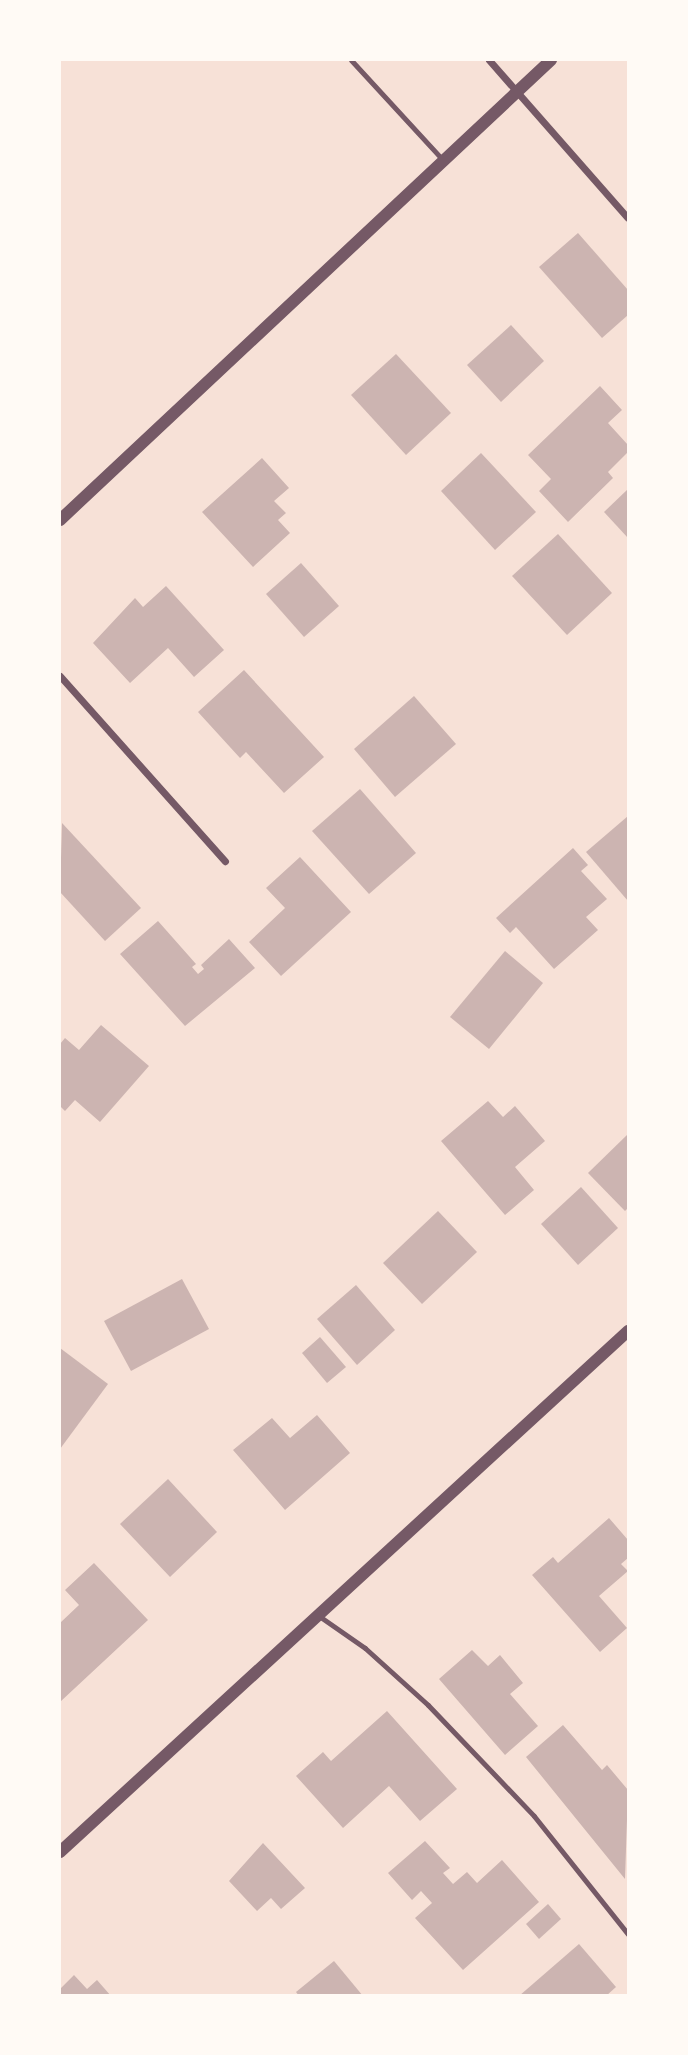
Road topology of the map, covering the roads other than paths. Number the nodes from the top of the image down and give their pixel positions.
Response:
1 (351, 60) edge
2 (489, 60) edge
3 (551, 60) edge
4 (517, 91) junction
5 (443, 160) junction
6 (628, 218) edge
7 (60, 520) edge
8 (60, 676) edge
9 (225, 860) dead end
10 (628, 1331) edge
11 (319, 1616) junction
12 (60, 1852) edge
13 (628, 1934) edge

1 - 5 lane
2 - 4 street
3 - 4 street
4 - 5 street
4 - 6 street
5 - 7 street
8 - 9 street
10 - 11 street
11 - 12 street
11 - 13 lane

